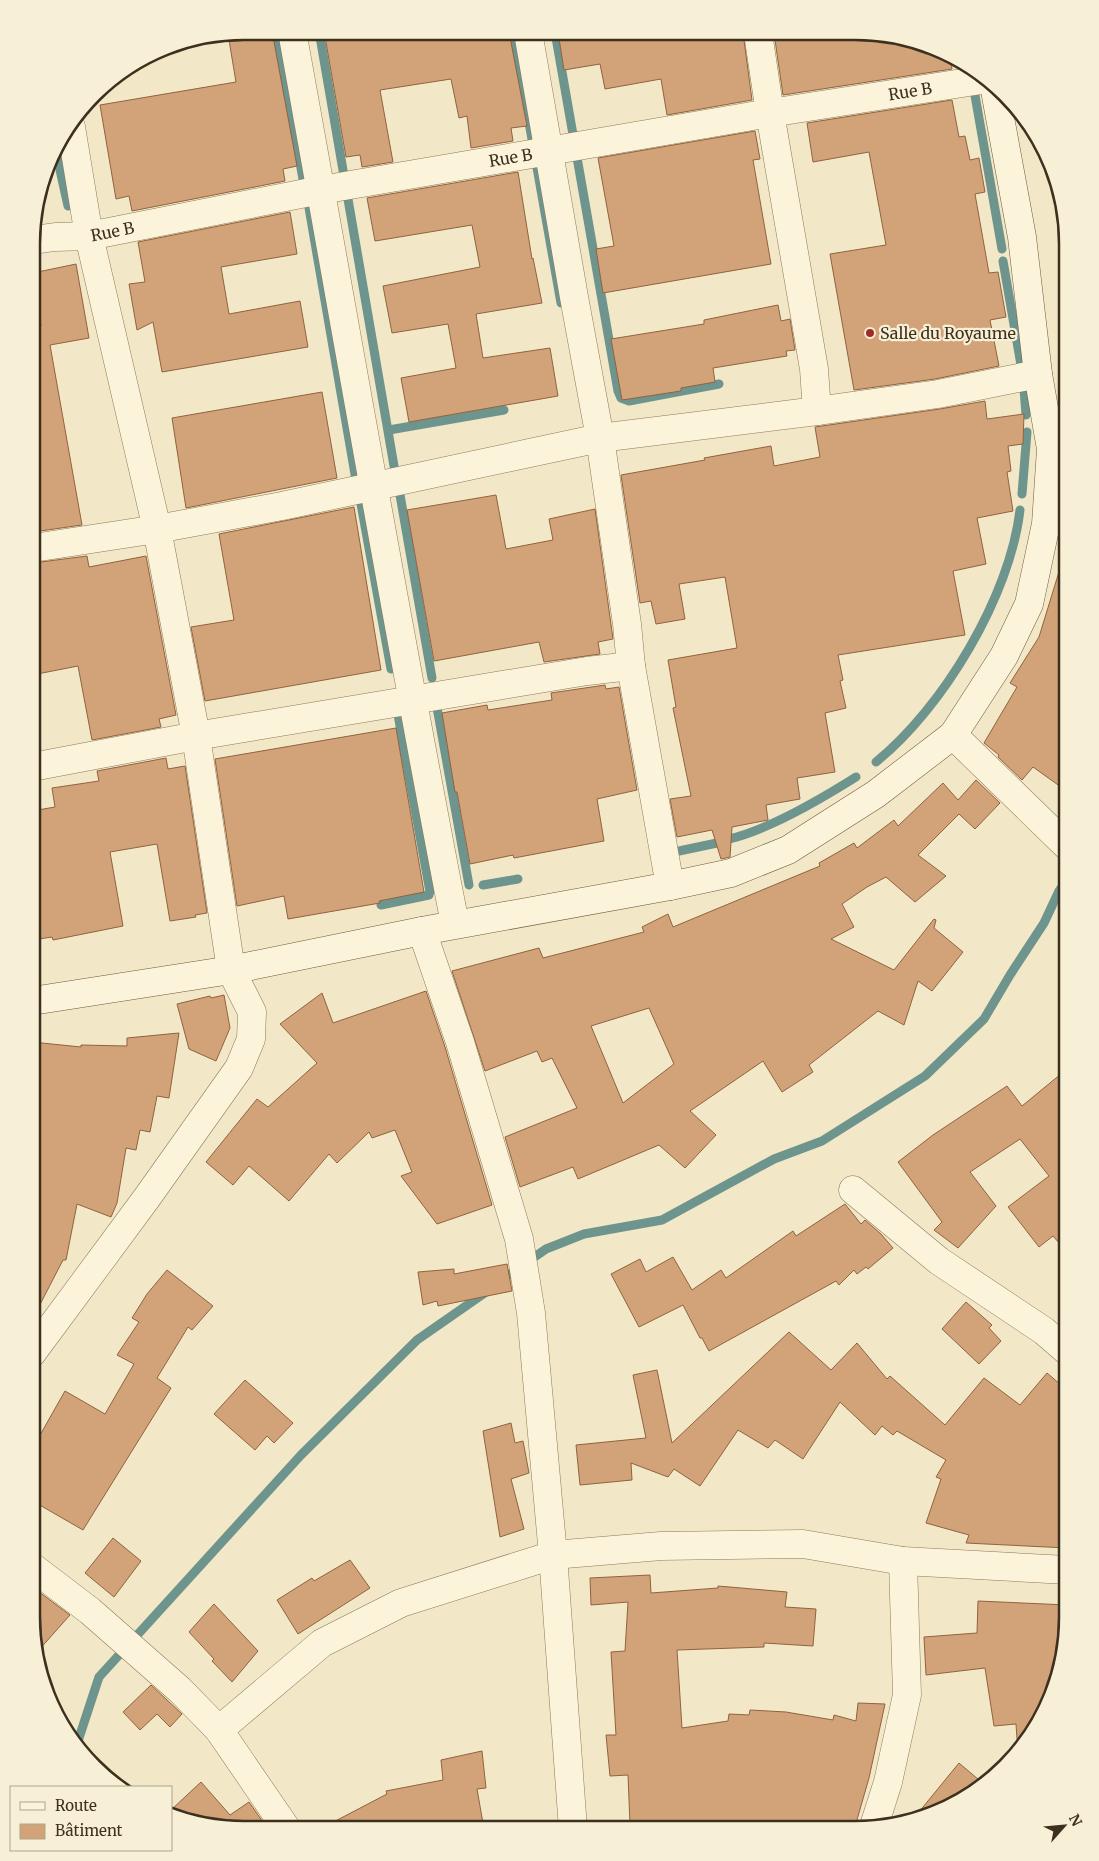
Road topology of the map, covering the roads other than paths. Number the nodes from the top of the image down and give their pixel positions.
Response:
1 (294, 40) edge
2 (529, 40) edge
3 (759, 40) edge
4 (976, 80) edge
5 (996, 97) edge
6 (770, 113) junction
7 (71, 135) edge
8 (549, 151) junction
9 (321, 190) junction
10 (89, 236) junction
11 (40, 239) edge
12 (1038, 374) junction
13 (817, 411) junction
14 (600, 438) junction
15 (372, 488) junction
16 (157, 528) junction
17 (40, 547) edge
18 (631, 666) junction
19 (411, 702) junction
20 (954, 735) junction
21 (196, 736) junction
22 (40, 765) edge
23 (1059, 838) edge
24 (670, 886) junction
25 (455, 924) junction
26 (422, 931) junction
27 (232, 970) junction
28 (40, 1000) edge
29 (852, 1190) dead end
30 (40, 1342) edge
31 (1059, 1344) edge
32 (553, 1555) junction
33 (904, 1561) junction
34 (1059, 1570) edge
35 (40, 1573) edge
36 (219, 1730) junction
37 (876, 1820) edge
38 (281, 1821) edge
39 (572, 1821) edge

1 - 9 street
2 - 8 street
3 - 6 street
4 - 6 street, Rue B
5 - 12 street
6 - 8 street, Rue B
6 - 13 street
7 - 10 street
8 - 9 street, Rue B
8 - 14 street
9 - 10 street, Rue B
9 - 15 street
10 - 11 street, Rue B
10 - 16 street
12 - 13 street
12 - 20 street
13 - 14 street
14 - 15 street
14 - 18 street
15 - 16 street
15 - 19 street
16 - 17 street
16 - 21 street
18 - 19 street
18 - 24 street
19 - 21 street
19 - 25 street
20 - 23 street
20 - 24 street
21 - 22 street
21 - 27 street
24 - 25 street
25 - 26 street
26 - 27 street
26 - 32 street
27 - 28 street
27 - 30 street
29 - 31 street
32 - 33 street
32 - 36 street
32 - 39 street
33 - 34 street
33 - 37 street
35 - 36 street
36 - 38 street

